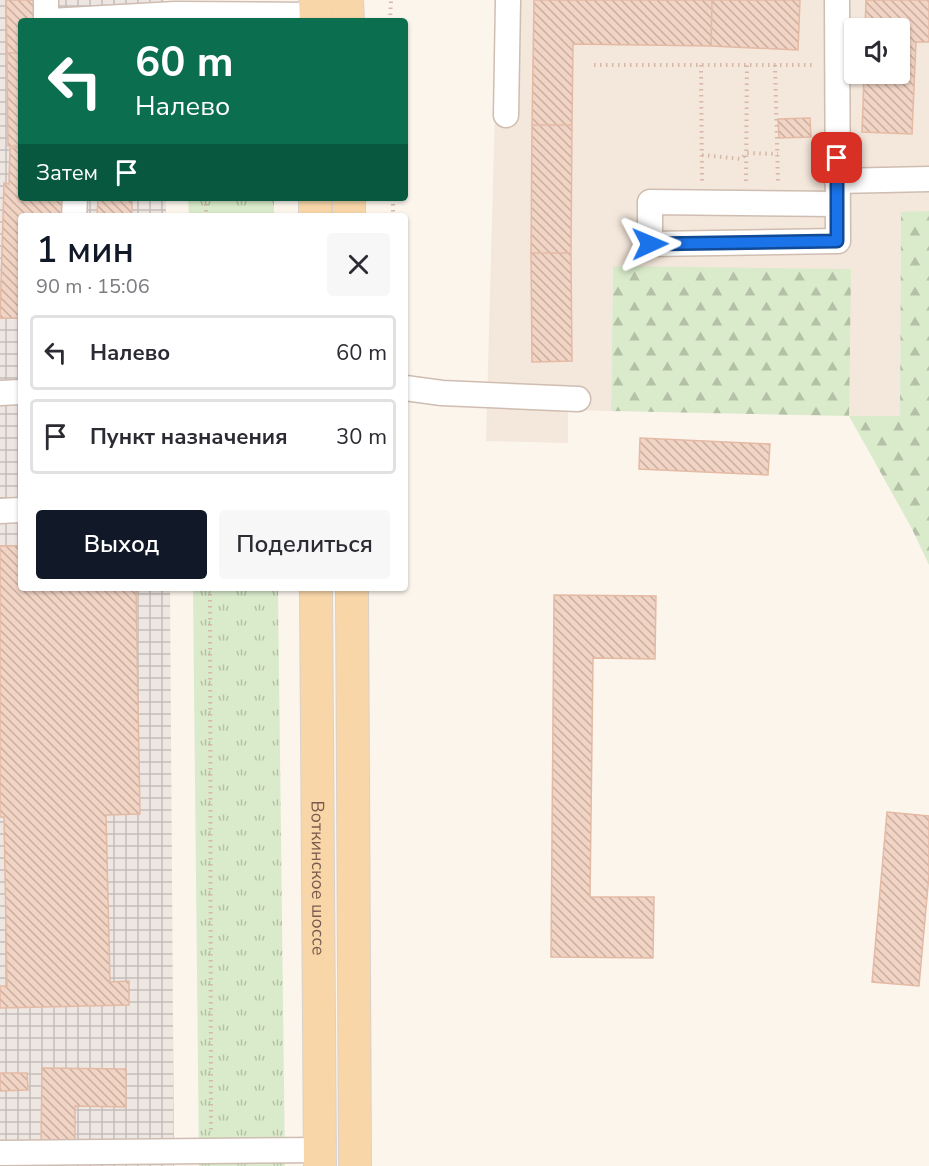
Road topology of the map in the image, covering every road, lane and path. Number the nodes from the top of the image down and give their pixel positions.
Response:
1 (46, 0) edge
2 (347, 0) edge
3 (392, 0) edge
4 (508, 0) edge
5 (837, 0) edge
6 (138, 8) edge
7 (315, 12) edge
8 (48, 18) edge
9 (69, 18) edge
10 (348, 18) edge
11 (390, 18) edge
12 (594, 65) dead end
13 (701, 65) junction
14 (747, 65) junction
15 (775, 65) junction
16 (837, 65) junction
17 (506, 115) dead end
18 (747, 153) junction
19 (778, 154) junction
20 (702, 155) junction
21 (929, 179) edge
22 (837, 193) junction
23 (702, 203) junction
24 (746, 203) junction
25 (779, 204) junction
26 (408, 388) edge
27 (18, 392) edge
28 (0, 393) edge
29 (578, 399) dead end
30 (18, 510) edge
31 (0, 511) edge
32 (210, 591) edge
33 (316, 591) edge
34 (352, 591) edge
35 (211, 1151) junction
36 (0, 1153) edge
37 (320, 1158) edge
38 (154, 1159) edge
39 (355, 1166) edge

1 - 8 street
2 - 10 main road
3 - 11 path
4 - 17 street
5 - 16 street
6 - 7 street
6 - 9 street
12 - 13 path
13 - 14 path
13 - 20 path
14 - 15 path
14 - 18 path
15 - 16 path
15 - 19 path
16 - 22 street
18 - 19 path
18 - 20 path
18 - 24 path
19 - 25 path
20 - 23 path
21 - 22 street
22 - 23 street
22 - 25 street
23 - 24 street
24 - 25 street
26 - 29 street
27 - 28 street
30 - 31 street
32 - 35 path
33 - 37 main road, Воткинское шоссе
34 - 39 main road, Воткинское шоссе
35 - 37 street
35 - 38 street
36 - 38 street

